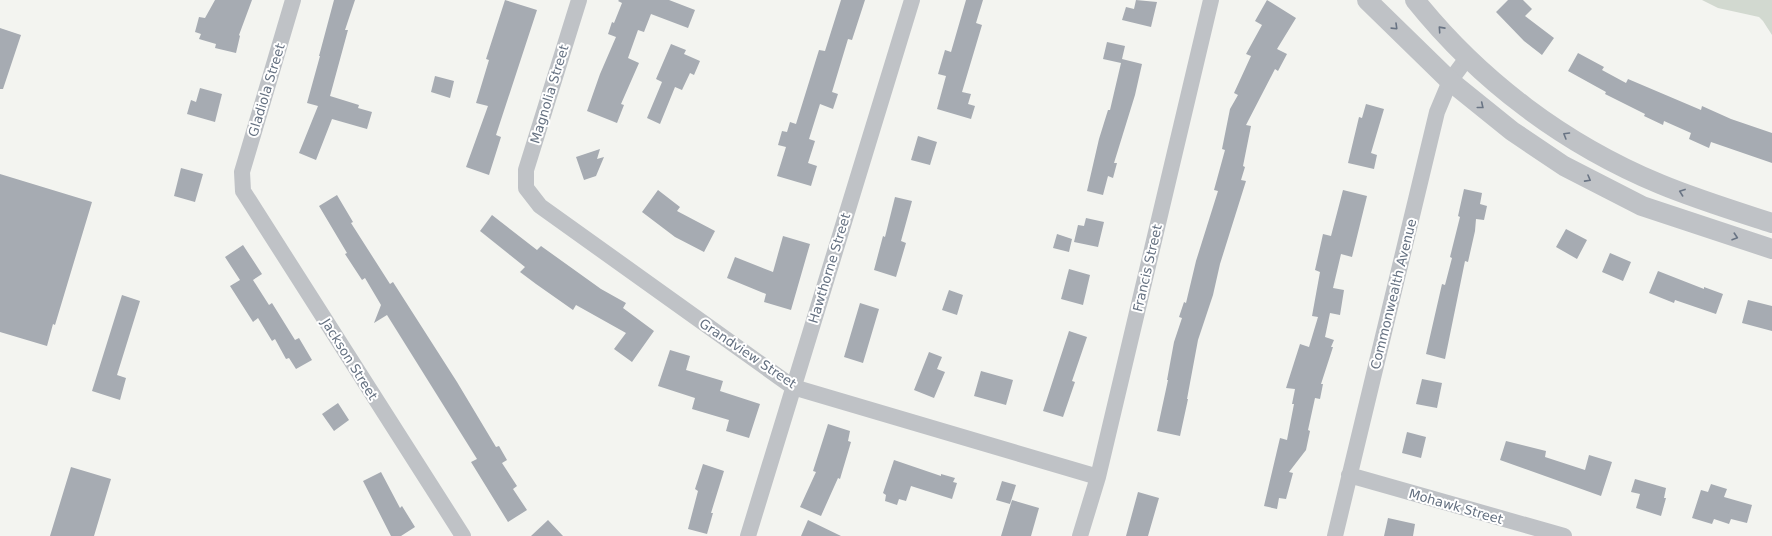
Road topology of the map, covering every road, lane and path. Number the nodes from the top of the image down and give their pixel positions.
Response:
1 (294, 0) edge
2 (578, 0) edge
3 (912, 0) edge
4 (1211, 0) edge
5 (1367, 0) edge
6 (1415, 0) edge
7 (1467, 58) junction
8 (1450, 81) junction
9 (242, 180) joint
10 (526, 188) joint
11 (1711, 202) junction
12 (1772, 222) edge
13 (1702, 227) junction
14 (1772, 249) edge
15 (793, 387) junction
16 (1349, 475) junction
17 (1098, 477) junction
18 (463, 536) edge
19 (748, 536) edge
20 (1080, 536) edge
21 (1335, 536) edge
22 (1564, 536) edge

1 - 9 street, Gladiola Street
2 - 10 street, Magnolia Street
3 - 15 street, Hawthorne Street
4 - 17 street, Francis Street
5 -> 8 street
7 -> 6 street
7 - 8 street, Commonwealth Avenue
11 -> 7 street
8 -> 13 street
8 - 16 street, Commonwealth Avenue
9 - 18 street, Jackson Street
10 - 15 street, Grandview Street
11 - 12 street
11 - 13 street
13 -> 14 street
15 - 17 street, Grandview Street
15 - 19 street, Hawthorne Street
16 - 21 street, Commonwealth Avenue
16 - 22 street, Mohawk Street
17 - 20 street, Francis Street

